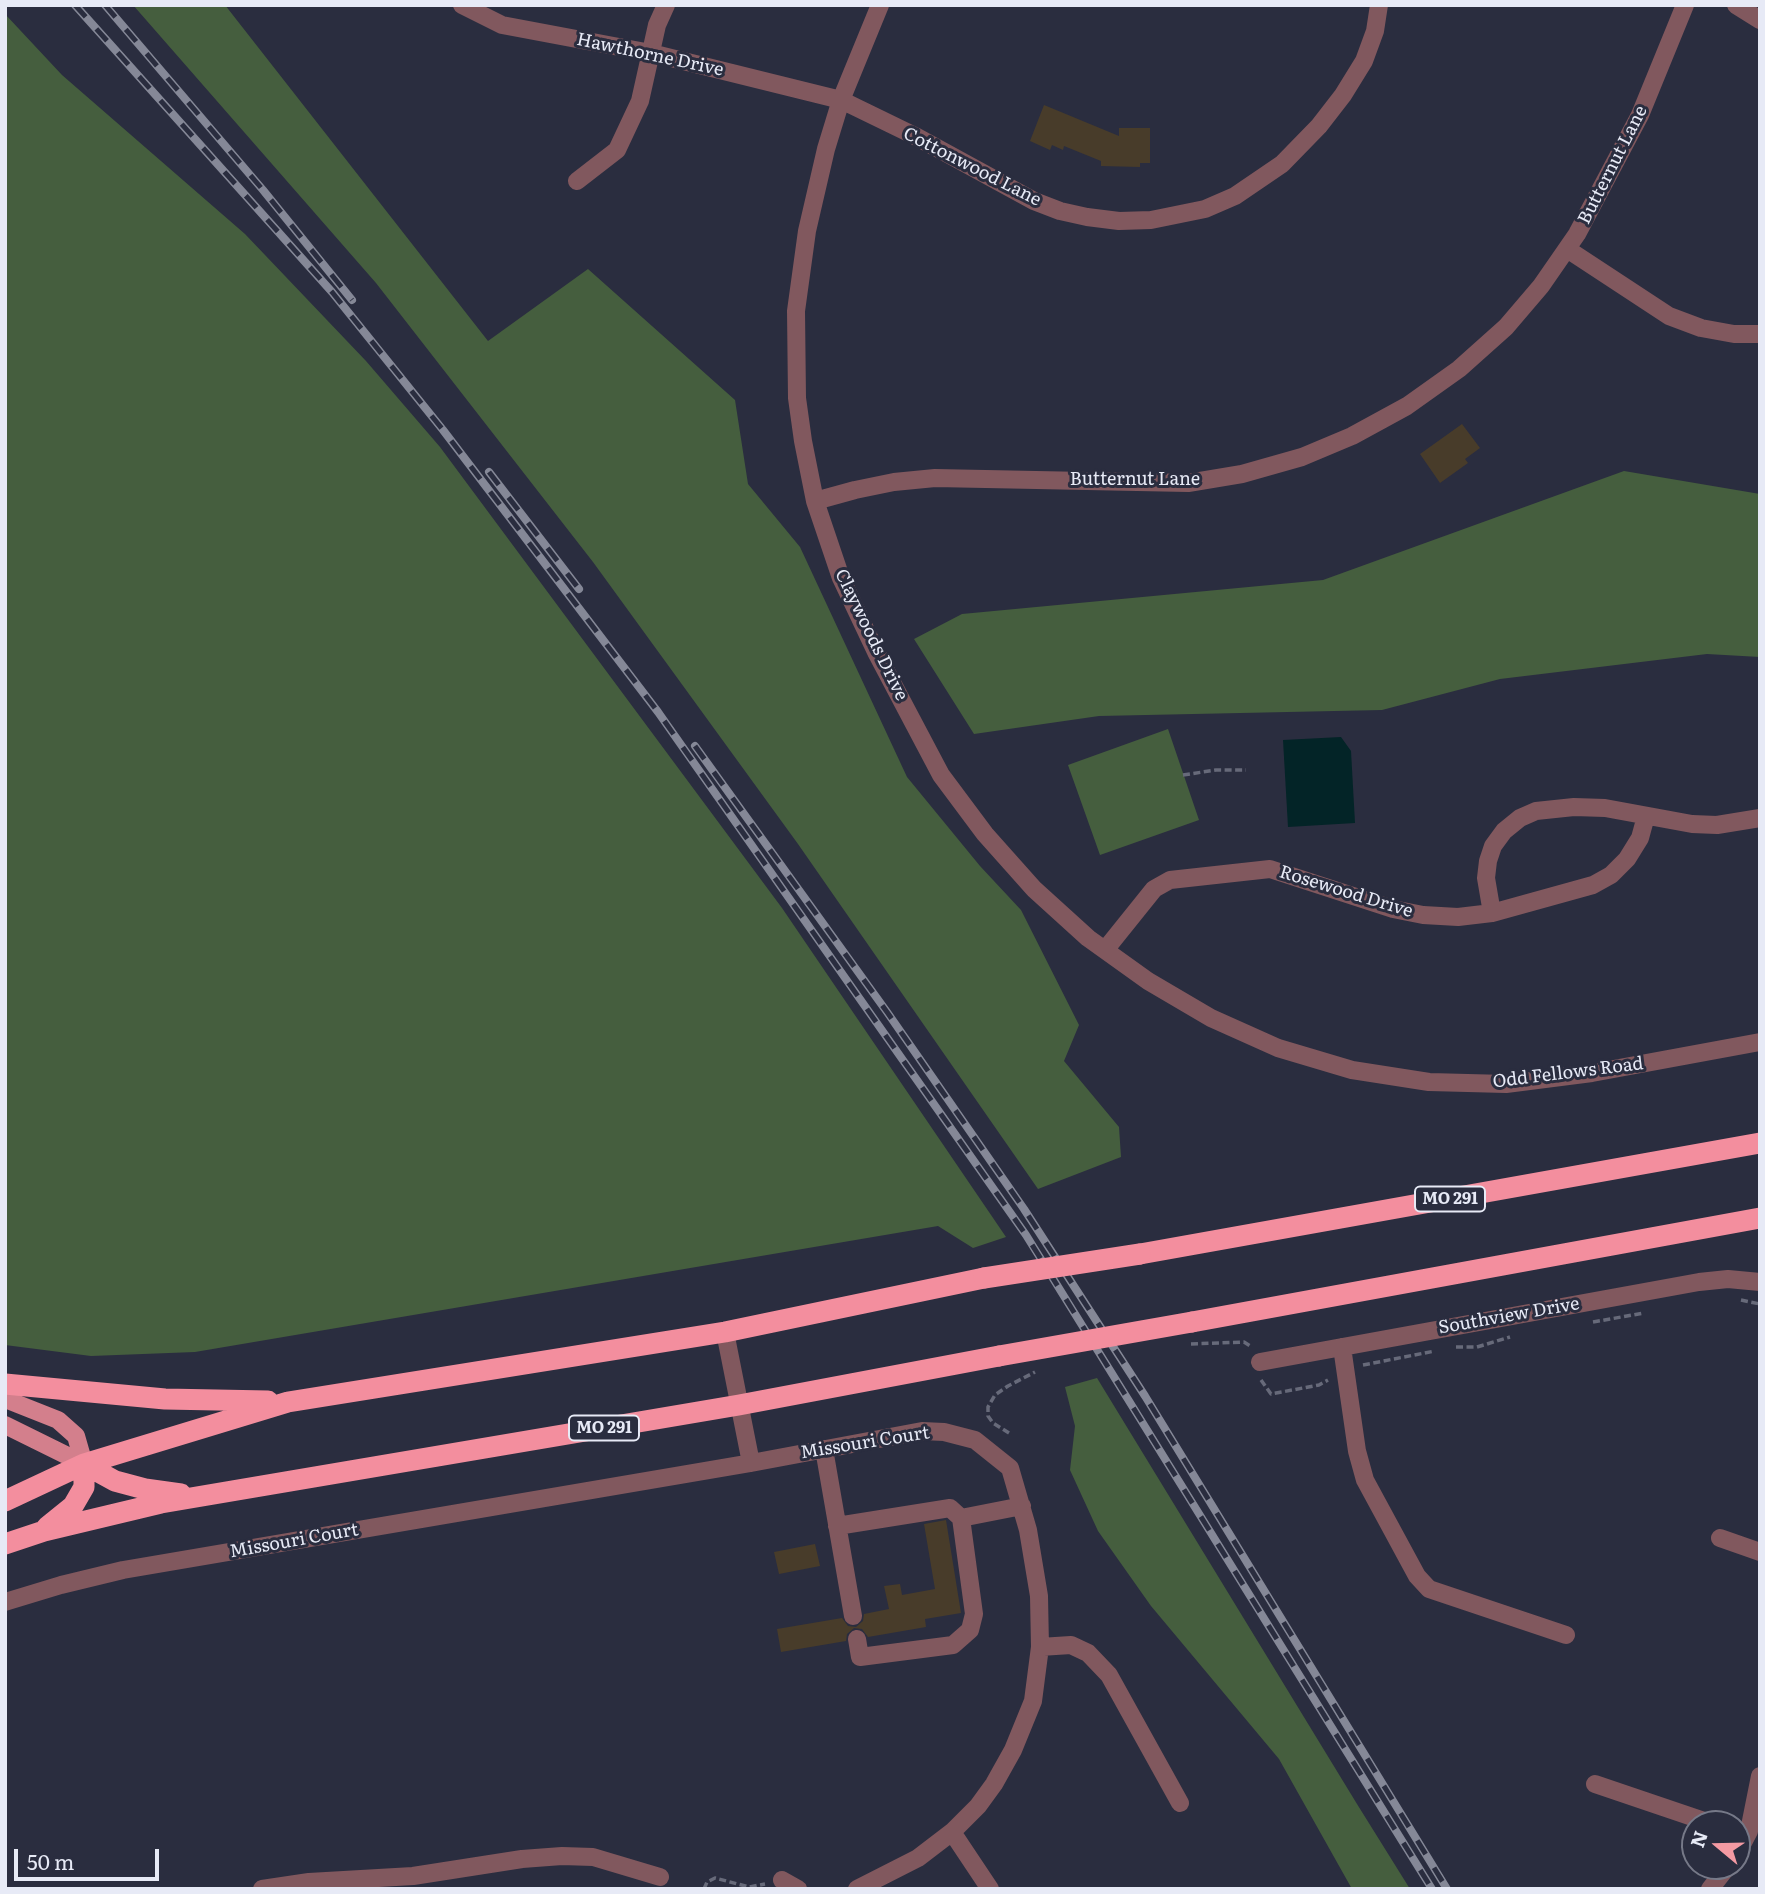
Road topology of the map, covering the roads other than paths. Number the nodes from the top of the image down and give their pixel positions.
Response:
1 (462, 5) edge
2 (666, 5) edge
3 (880, 5) edge
4 (1379, 5) edge
5 (1685, 5) edge
6 (1736, 5) edge
7 (1760, 20) edge
8 (651, 53) junction
9 (841, 100) junction
10 (577, 181) dead end
11 (1567, 249) junction
12 (1760, 334) edge
13 (816, 501) junction
14 (1646, 816) junction
15 (1760, 818) edge
16 (1493, 913) junction
17 (1105, 950) junction
18 (1760, 1042) edge
19 (1334, 1065) joint
20 (1760, 1143) edge
21 (1760, 1218) edge
22 (1760, 1282) edge
23 (725, 1332) junction
24 (1342, 1347) junction
25 (1260, 1362) road end
26 (5, 1384) edge
27 (5, 1399) edge
28 (288, 1402) junction
29 (739, 1405) junction
30 (5, 1425) edge
31 (824, 1449) junction
32 (751, 1463) junction
33 (84, 1464) junction
34 (208, 1496) junction
35 (5, 1501) edge
36 (1022, 1506) junction
37 (961, 1518) junction
38 (837, 1526) junction
39 (44, 1531) junction
40 (1720, 1538) dead end
41 (5, 1544) edge
42 (1760, 1552) edge
43 (5, 1602) edge
44 (853, 1616) dead end
45 (1566, 1635) dead end
46 (857, 1639) dead end
47 (1040, 1647) junction
48 (1760, 1776) edge
49 (1595, 1784) dead end
50 (1180, 1803) dead end
51 (1749, 1810) edge
52 (1681, 1813) edge
53 (952, 1832) junction
54 (660, 1877) dead end
55 (782, 1880) road end
56 (413, 1882) edge
57 (262, 1889) edge
58 (799, 1889) edge
59 (857, 1889) edge
60 (990, 1889) edge

1 - 8 street, Hawthorne Drive
2 - 8 street
3 - 9 street, Claywoods Drive
4 - 9 street, Cottonwood Lane
5 - 11 street, Butternut Lane
6 - 7 street
8 - 9 street, Hawthorne Drive
8 - 10 street
9 - 13 street, Claywoods Drive
11 - 12 street
11 - 13 street, Butternut Lane
13 - 17 street, Claywoods Drive
14 - 15 street
14 - 16 street, Rosewood Drive
14 - 16 street
16 - 17 street, Rosewood Drive
17 - 19 street, Claywoods Drive
18 - 19 street, Odd Fellows Road
20 - 23 highway, MO 291, bridge
21 - 29 highway, MO 291, bridge
22 - 24 street, Southview Drive
23 - 28 highway, MO 291
23 - 29 street
24 - 25 street, Southview Drive
24 - 45 street
26 - 28 highway
27 - 33 main road
28 - 33 highway, MO 291
29 - 32 street
29 - 34 highway, MO 291
30 - 33 main road
31 - 32 street, Missouri Court
31 - 36 street, Missouri Court
31 - 38 street
32 - 43 street, Missouri Court
33 - 34 highway
33 - 35 highway, MO 291
33 - 39 highway
34 - 39 highway, MO 291
36 - 37 street
36 - 47 street, Missouri Court
37 - 38 street
37 - 46 street
38 - 44 street
39 - 41 highway, MO 291
40 - 42 street
47 - 50 street
47 - 53 street, Missouri Court
48 - 51 street
49 - 52 street
53 - 59 street, Missouri Court
53 - 60 street
54 - 56 street
55 - 58 street
56 - 57 street

